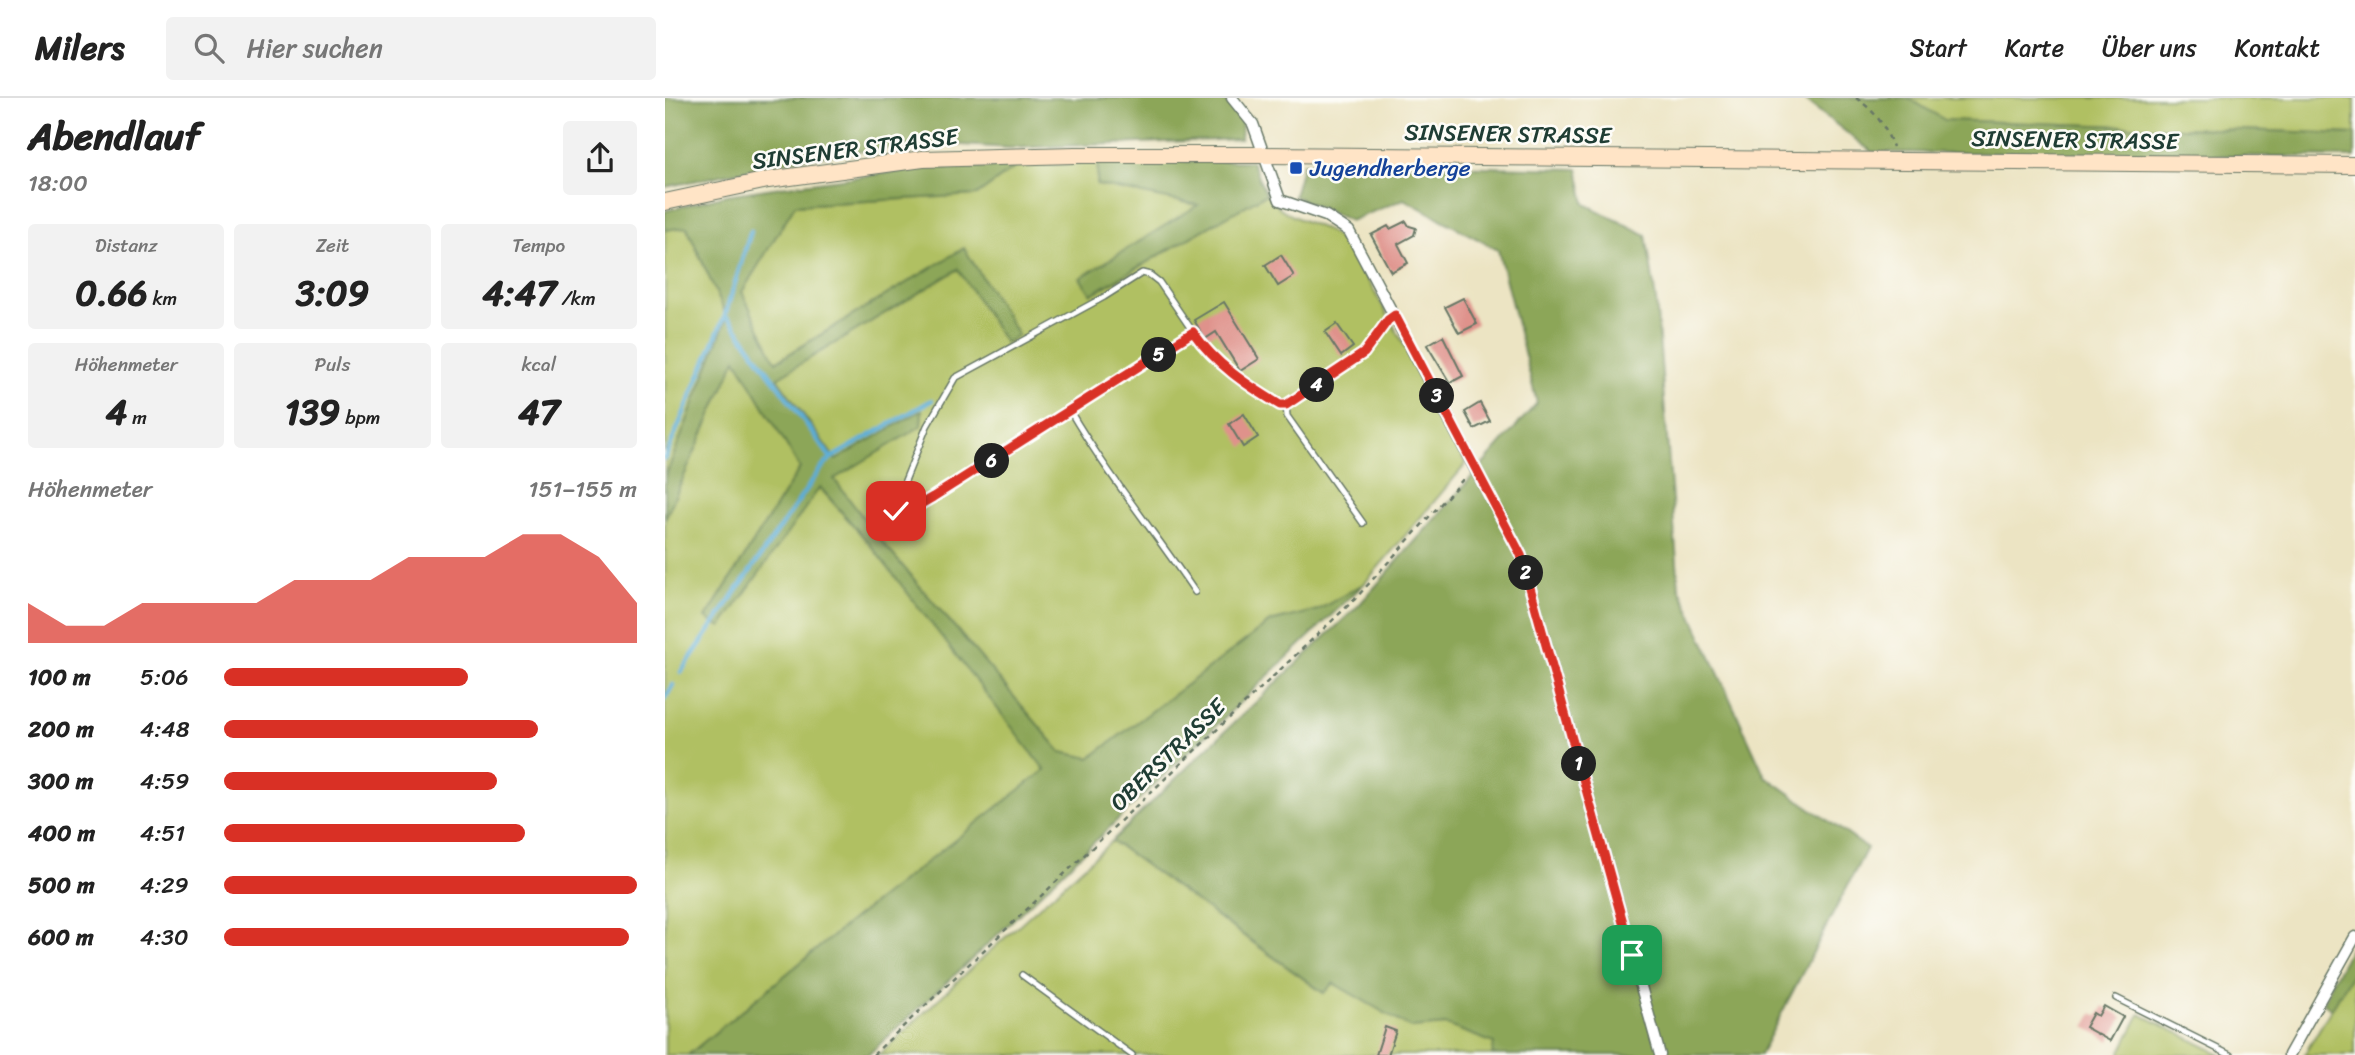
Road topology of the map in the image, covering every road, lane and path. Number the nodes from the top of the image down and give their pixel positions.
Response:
1 (1232, 98) edge
2 (1856, 98) edge
3 (1265, 155) junction
4 (1894, 160) junction
5 (2355, 165) edge
6 (665, 202) edge
7 (1395, 315) junction
8 (1193, 332) junction
9 (1286, 405) junction
10 (1070, 411) junction
11 (1474, 467) junction
12 (1363, 523) dead end
13 (1195, 592) dead end
14 (2355, 937) edge
15 (1022, 975) dead end
16 (2116, 998) dead end
17 (873, 1055) edge
18 (1132, 1055) edge
19 (1660, 1055) edge
20 (2230, 1055) edge
21 (2289, 1055) edge

1 - 3 street
2 - 4 path
3 - 4 main road, SINSENER STRASSE
3 - 6 main road, SINSENER STRASSE
3 - 7 street
4 - 5 main road, SINSENER STRASSE
7 - 9 lane
7 - 11 street
8 - 9 lane
8 - 10 lane
8 - 10 lane
9 - 12 lane
10 - 13 lane
11 - 17 path, OBERSTRASSE
11 - 19 street
14 - 21 street
15 - 18 lane
16 - 20 lane

